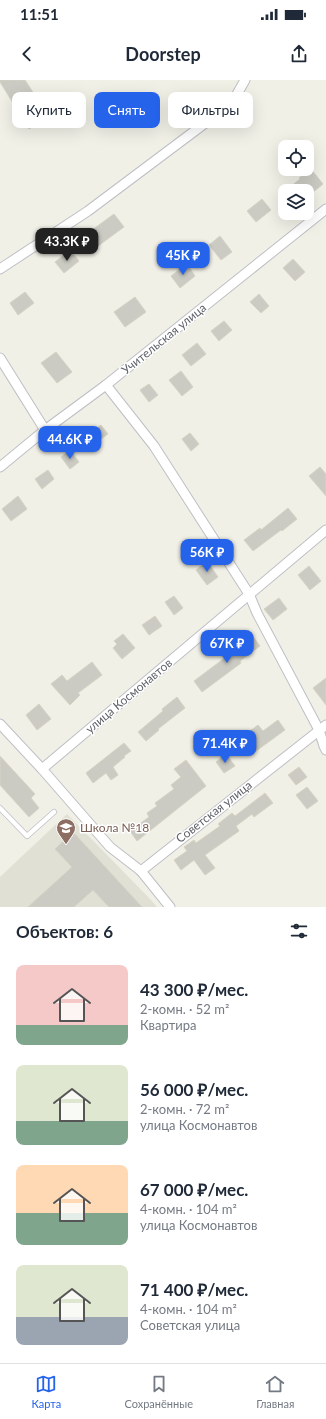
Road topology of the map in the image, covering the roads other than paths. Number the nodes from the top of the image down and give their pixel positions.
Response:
1 (245, 80) edge
2 (326, 208) edge
3 (0, 269) edge
4 (0, 358) edge
5 (106, 385) junction
6 (45, 430) junction
7 (0, 467) edge
8 (326, 530) edge
9 (249, 594) junction
10 (0, 724) edge
11 (322, 727) edge
12 (326, 750) edge
13 (42, 769) junction
14 (0, 808) edge
15 (54, 812) dead end
16 (141, 870) junction
17 (170, 907) edge

1 - 3 street
2 - 5 street, Учительская улица
4 - 6 street
5 - 6 street, Учительская улица
5 - 9 street
6 - 7 street, Учительская улица
8 - 9 street, улица Космонавтов
9 - 11 street
9 - 13 street, улица Космонавтов
10 - 13 street
11 - 12 street
11 - 16 street, Советская улица
13 - 16 street
14 - 15 lane
16 - 17 street

